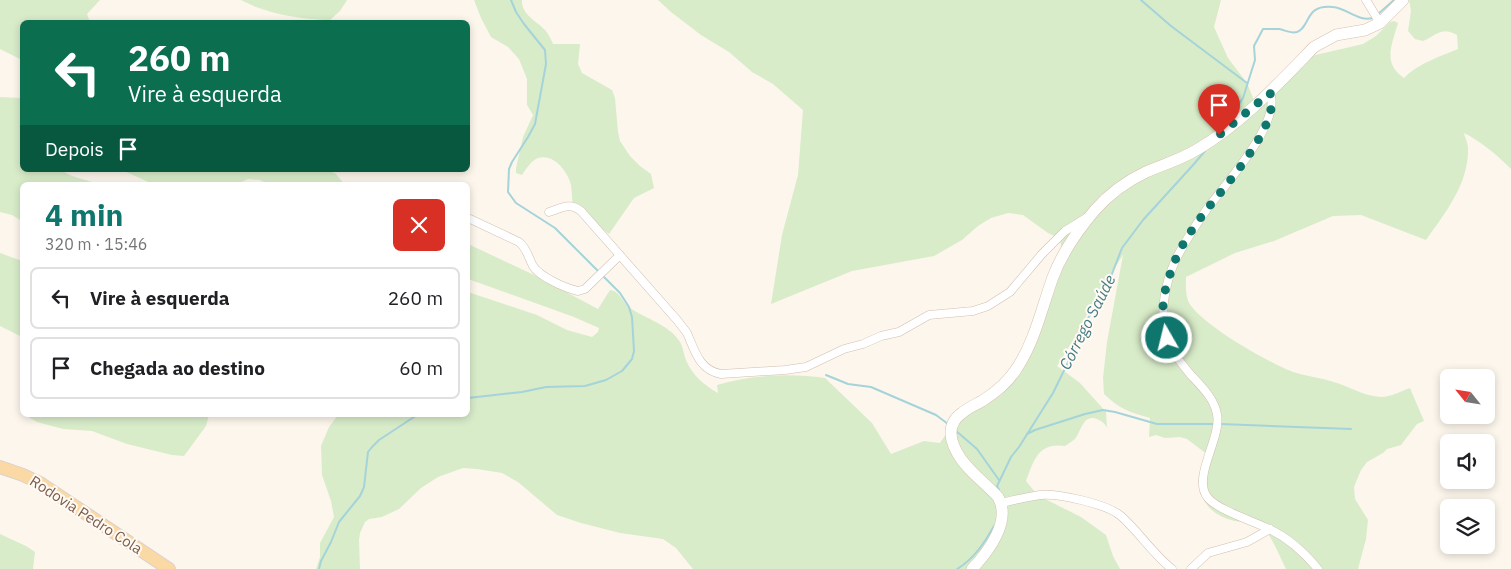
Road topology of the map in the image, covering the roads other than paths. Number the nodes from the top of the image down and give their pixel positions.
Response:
1 (1366, 0) edge
2 (1402, 0) edge
3 (1380, 23) junction
4 (1270, 93) junction
5 (549, 212) dead end
6 (1090, 216) junction
7 (470, 219) edge
8 (620, 255) junction
9 (0, 467) edge
10 (1002, 503) junction
11 (1270, 529) junction
12 (162, 567) edge
13 (972, 569) edge
14 (1172, 569) edge
15 (1191, 569) edge
16 (1318, 569) edge

1 - 3 street
2 - 3 street
3 - 4 street
4 - 6 street
4 - 11 street
5 - 8 street
6 - 8 street
6 - 10 street
7 - 8 street
9 - 12 main road, Rodovia Pedro Cola
10 - 13 street
10 - 14 street
11 - 15 street
11 - 16 street

